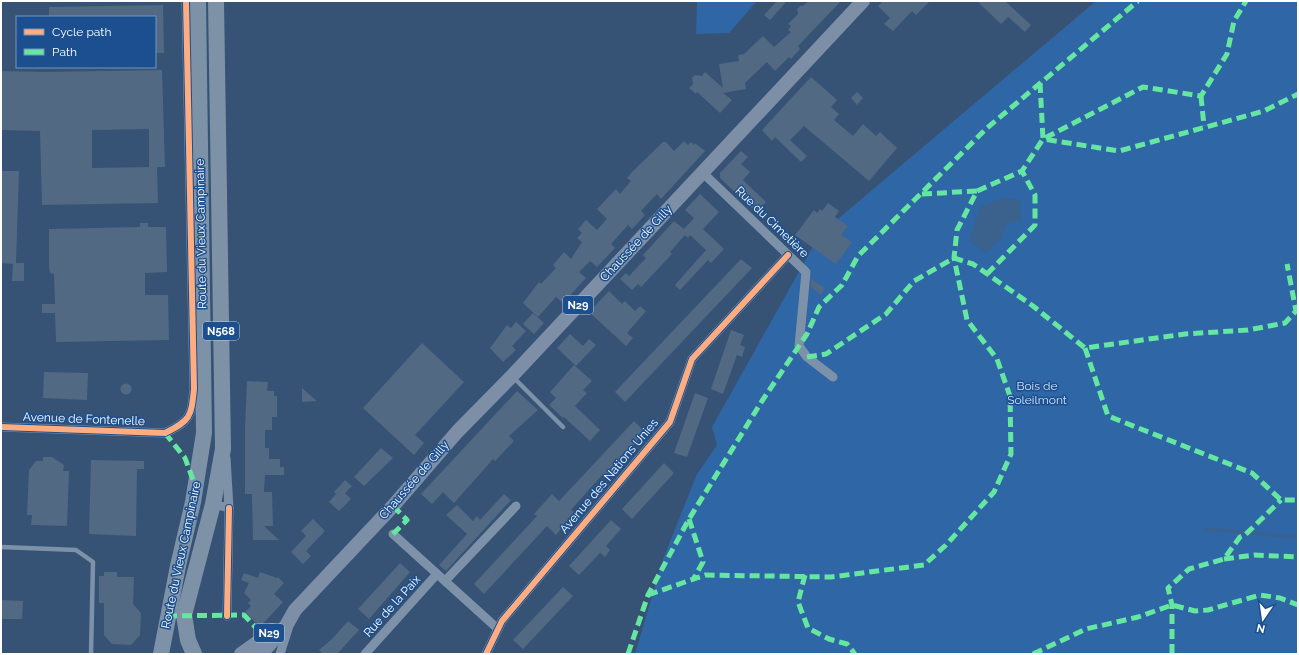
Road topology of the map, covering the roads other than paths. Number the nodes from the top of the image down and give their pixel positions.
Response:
1 (186, 1) edge
2 (198, 1) edge
3 (216, 1) edge
4 (863, 1) edge
5 (702, 172) junction
6 (788, 255) junction
7 (512, 376) junction
8 (833, 377) dead end
9 (1, 427) edge
10 (564, 427) dead end
11 (224, 449) junction
12 (213, 504) junction
13 (516, 506) dead end
14 (229, 508) junction
15 (394, 534) dead end
16 (1, 547) edge
17 (438, 574) junction
18 (445, 581) junction
19 (295, 610) junction
20 (227, 616) dead end
21 (286, 626) junction
22 (498, 629) junction
23 (92, 654) edge
24 (162, 654) edge
25 (194, 654) edge
26 (241, 654) edge
27 (261, 654) edge
28 (280, 654) edge
29 (365, 654) edge
30 (486, 654) edge

1 - 9 street, Avenue de Fontenelle
2 - 24 highway, Route du Vieux Campinaire / N568
3 - 11 highway, Route du Vieux Campinaire / N568
4 - 5 main road, Chaussée de Gilly / N29
5 - 6 street, Rue du Cimetière
5 - 7 main road, Chaussée de Gilly / N29
6 - 8 street, Rue du Cimetière
6 - 22 street, Avenue des Nations Unies
7 - 10 lane
7 - 19 main road, Chaussée de Gilly / N29
11 - 12 highway, Route du Vieux Campinaire / N568
11 - 14 street, Route du Vieux Campinaire
12 - 14 street, Route du Vieux Campinaire
12 - 25 highway, Route du Vieux Campinaire / N568
13 - 18 street
14 - 20 street, Route du Vieux Campinaire
15 - 17 street
16 - 23 lane
17 - 18 street
17 - 29 street, Rue de la Paix
18 - 22 street
19 - 21 main road, Chaussée de Gilly / N29
19 - 26 main road, Chaussée de Gilly / N29
21 - 27 main road, Chaussée de Gilly / N29
21 - 28 street
22 - 30 street, Avenue des Nations Unies

